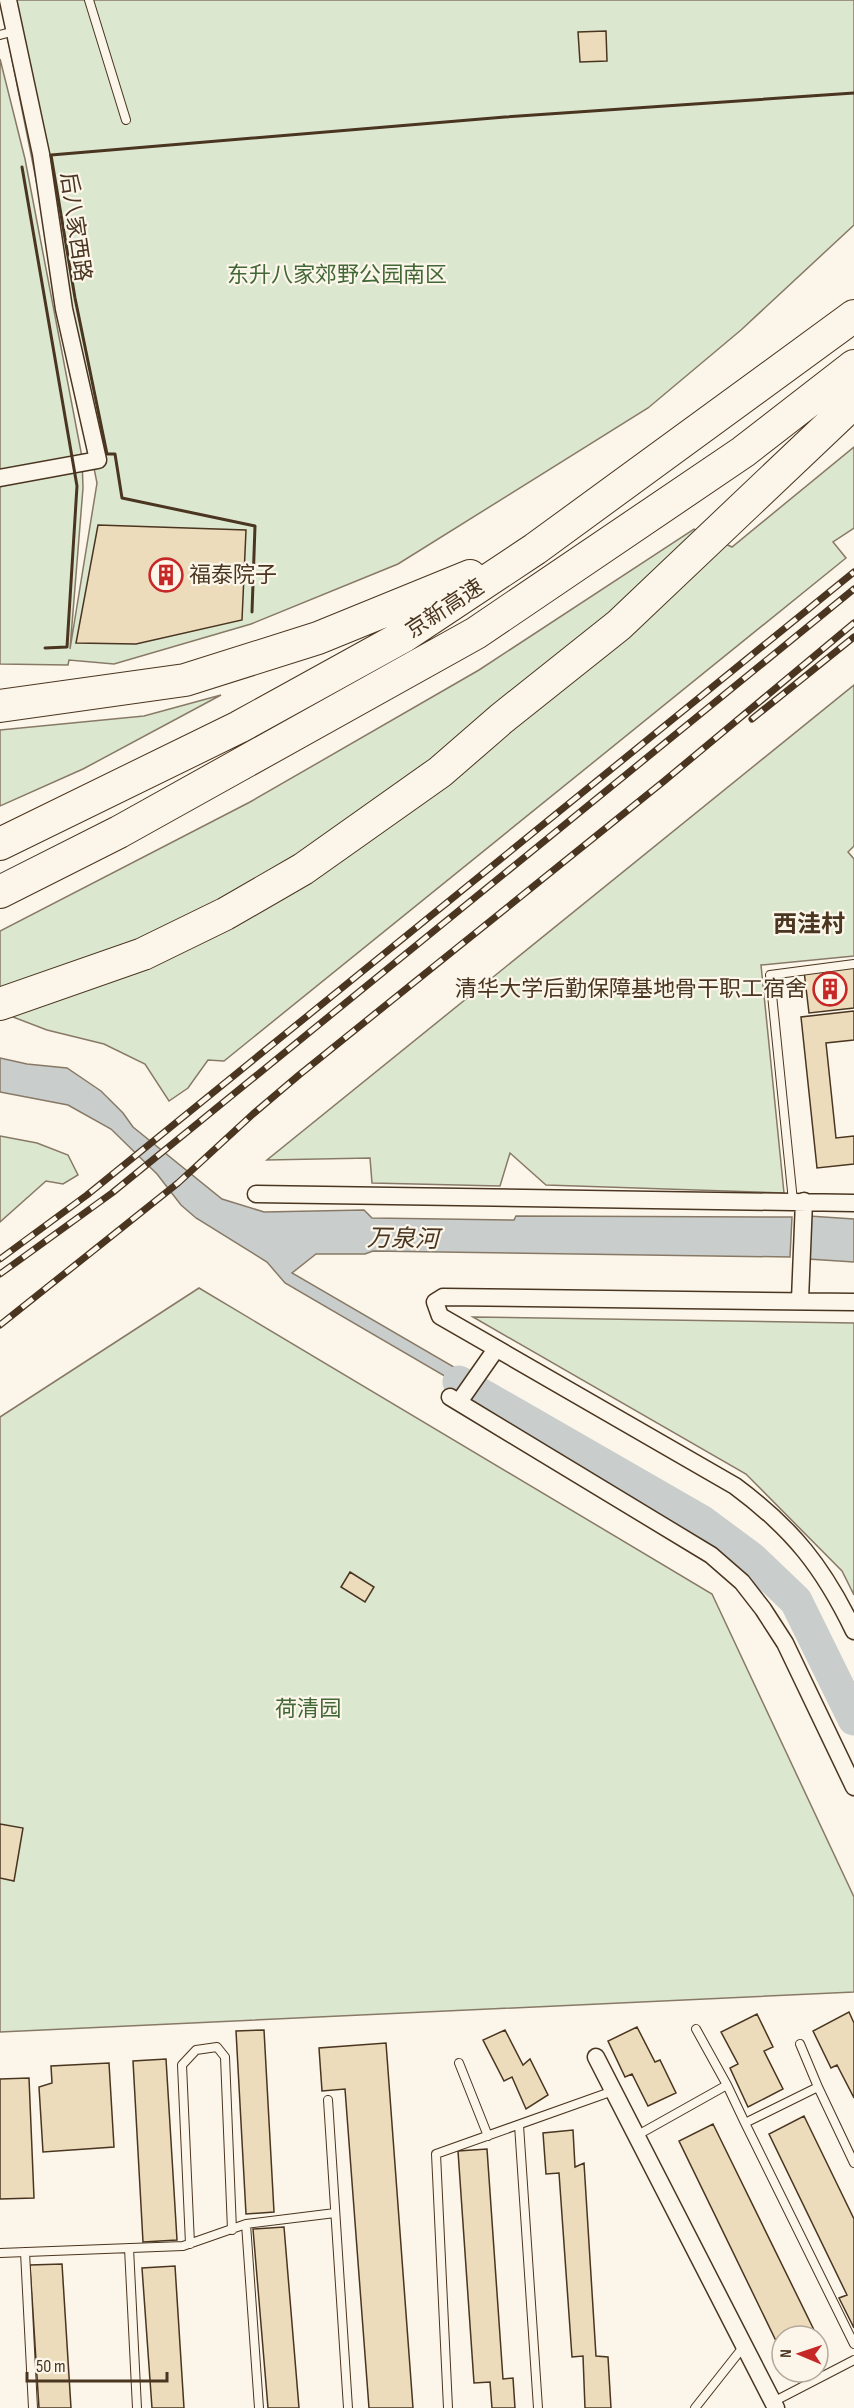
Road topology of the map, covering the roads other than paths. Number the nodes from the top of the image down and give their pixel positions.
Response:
1 (8, 0) edge
2 (89, 0) edge
3 (7, 33) edge
4 (126, 120) dead end
5 (854, 316) edge
6 (854, 366) edge
7 (854, 402) edge
8 (0, 478) edge
9 (535, 549) junction
10 (0, 706) edge
11 (0, 844) edge
12 (0, 892) edge
13 (854, 964) edge
14 (0, 1004) edge
15 (256, 1194) dead end
16 (799, 1201) junction
17 (854, 1203) edge
18 (800, 1300) junction
19 (854, 1302) edge
20 (496, 1349) junction
21 (854, 1630) edge
22 (854, 1787) edge
23 (696, 2029) dead end
24 (800, 2044) dead end
25 (596, 2057) dead end
26 (459, 2063) dead end
27 (728, 2085) junction
28 (818, 2087) junction
29 (613, 2091) junction
30 (328, 2100) dead end
31 (745, 2123) junction
32 (519, 2125) junction
33 (488, 2136) junction
34 (636, 2136) junction
35 (854, 2163) edge
36 (335, 2213) junction
37 (246, 2224) junction
38 (232, 2230) junction
39 (190, 2244) junction
40 (129, 2248) junction
41 (25, 2252) junction
42 (0, 2253) edge
43 (854, 2344) edge
44 (744, 2346) junction
45 (854, 2360) edge
46 (774, 2405) edge
47 (33, 2408) edge
48 (137, 2408) edge
49 (259, 2408) edge
50 (348, 2408) edge
51 (448, 2408) edge
52 (538, 2408) edge
53 (695, 2408) edge

1 - 3 street, 后八家西路
2 - 4 lane
3 - 8 street, 后八家西路
5 - 9 highway, 京新高速
6 - 12 highway, 京新高速
7 - 14 highway
9 - 10 highway
9 - 11 highway, 京新高速
13 - 16 lane
15 - 16 street
16 - 17 street
16 - 18 street
18 - 19 street
18 - 20 street
20 - 21 street
20 - 22 street
23 - 27 lane
24 - 28 lane
25 - 29 street
26 - 33 lane
27 - 31 lane
27 - 34 lane
28 - 31 lane
28 - 35 lane
29 - 32 lane
29 - 34 street
30 - 36 lane
31 - 43 lane
32 - 33 lane
32 - 52 lane
33 - 51 lane
34 - 44 street
36 - 37 lane
36 - 50 lane
37 - 38 lane
37 - 49 lane
38 - 39 lane
38 - 39 lane
39 - 40 lane
40 - 41 lane
40 - 48 lane
41 - 42 lane
41 - 47 lane
44 - 46 street
44 - 53 lane
45 - 46 lane

